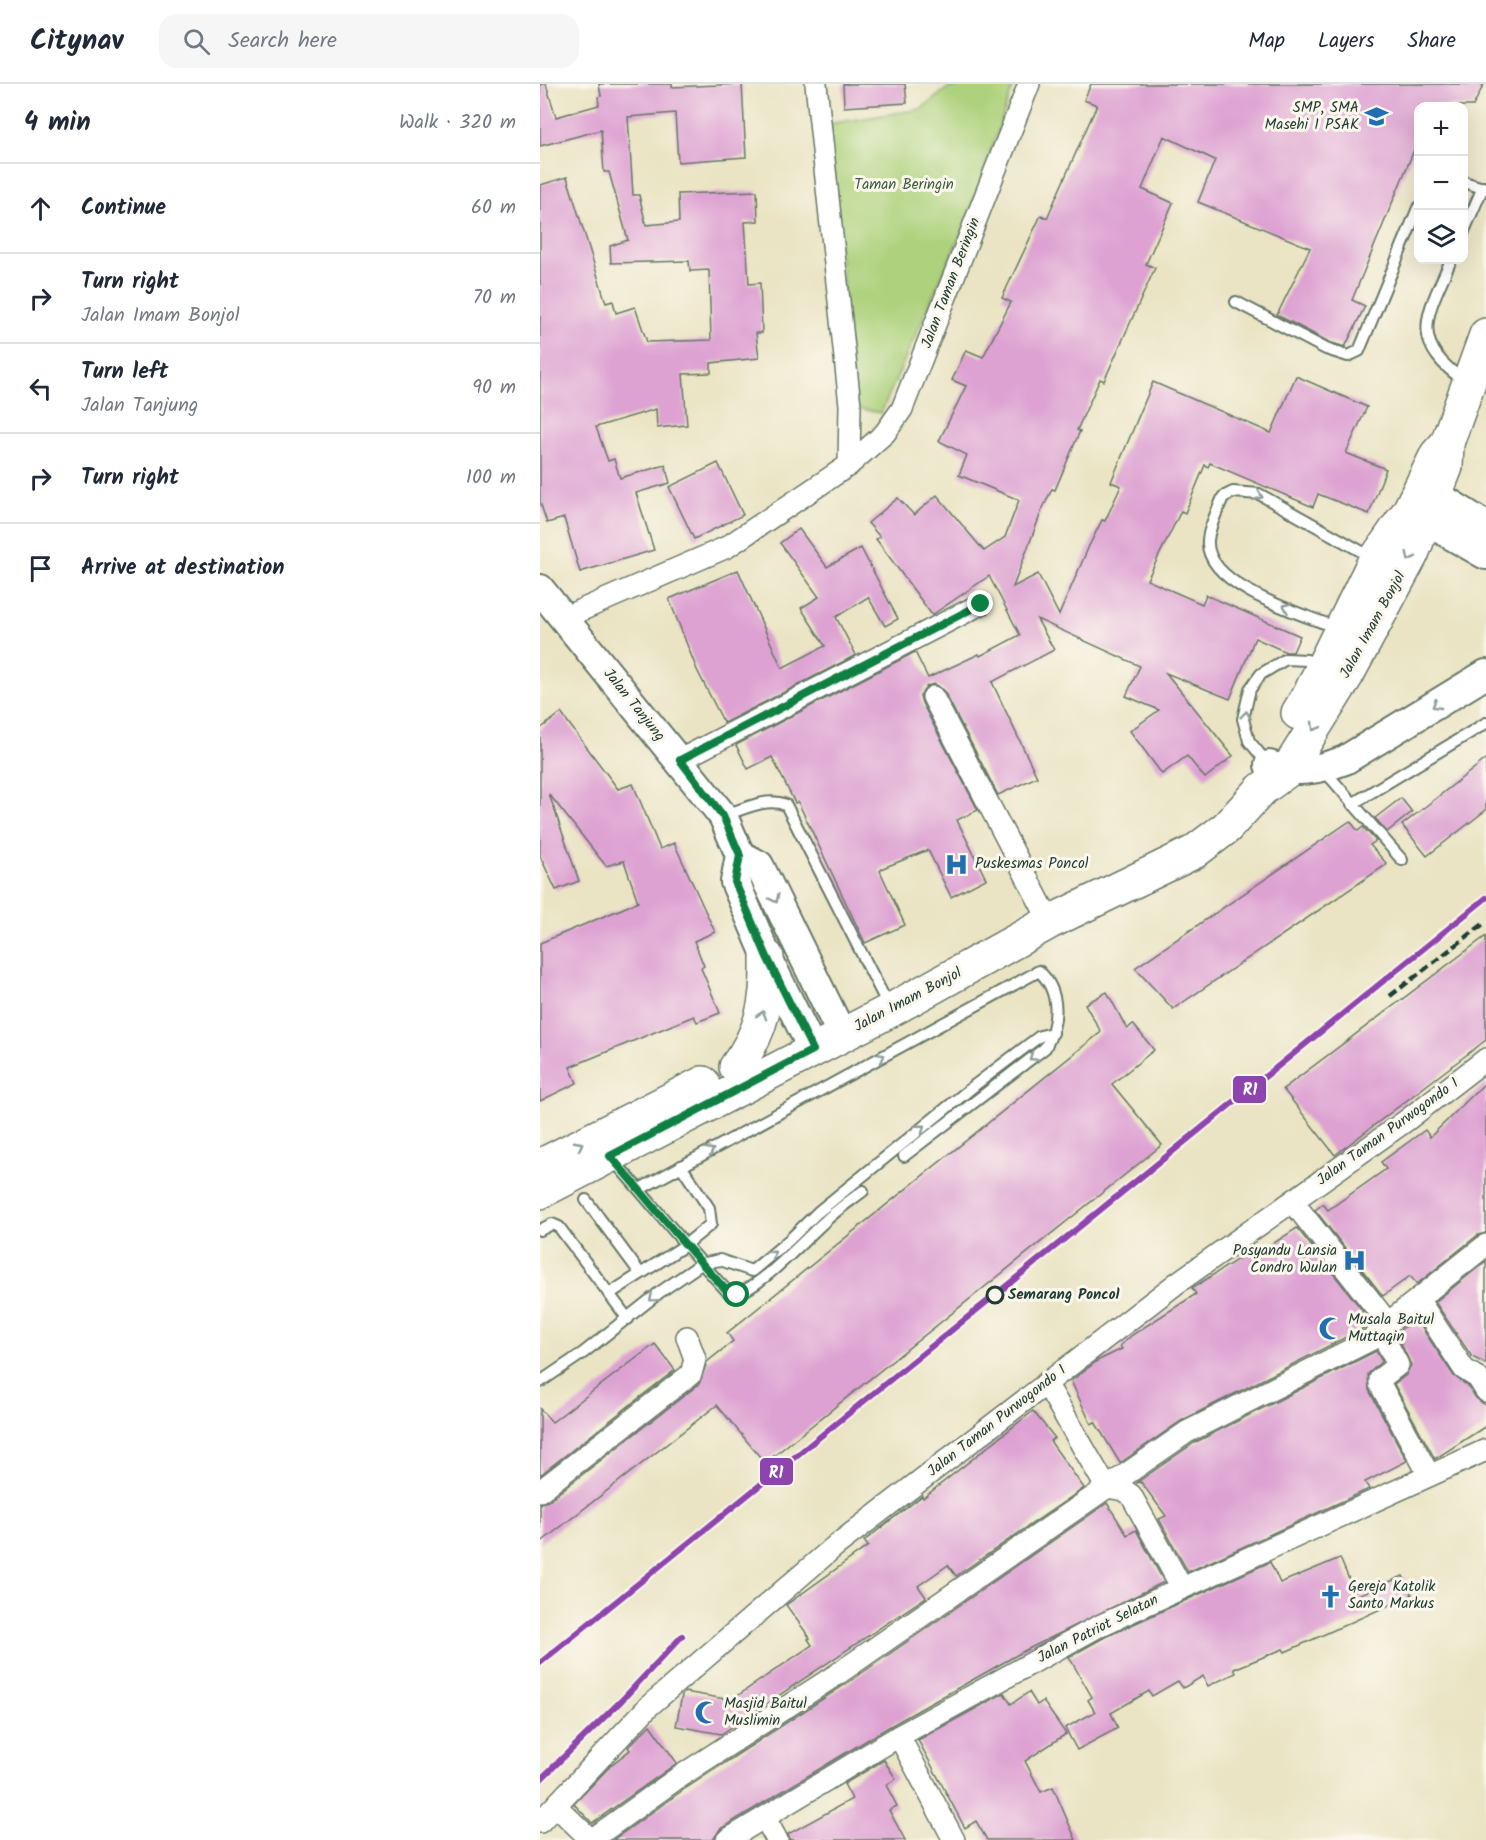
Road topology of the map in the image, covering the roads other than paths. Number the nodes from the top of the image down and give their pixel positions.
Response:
1 (816, 84) edge
2 (1029, 84) edge
3 (1468, 183) edge
4 (1484, 188) edge
5 (1418, 210) edge
6 (1468, 222) edge
7 (1449, 264) edge
8 (1236, 302) dead end
9 (1486, 335) edge
10 (1476, 382) edge
11 (849, 465) junction
12 (1423, 503) junction
13 (1486, 526) edge
14 (1486, 555) edge
15 (1375, 560) junction
16 (540, 589) edge
17 (981, 604) dead end
18 (564, 618) junction
19 (1341, 630) junction
20 (1323, 667) junction
21 (1486, 674) edge
22 (933, 697) dead end
23 (1486, 723) edge
24 (680, 760) junction
25 (1323, 769) junction
26 (1273, 775) junction
27 (1352, 804) junction
28 (723, 816) junction
29 (740, 855) junction
30 (1402, 860) dead end
31 (1050, 922) junction
32 (767, 957) junction
33 (891, 1010) junction
34 (1053, 1033) junction
35 (823, 1034) junction
36 (1486, 1059) edge
37 (736, 1067) junction
38 (904, 1155) dead end
39 (610, 1156) junction
40 (540, 1166) edge
41 (681, 1166) junction
42 (640, 1189) junction
43 (863, 1191) dead end
44 (540, 1192) edge
45 (586, 1200) dead end
46 (1293, 1202) junction
47 (540, 1230) edge
48 (1486, 1245) edge
49 (684, 1246) junction
50 (701, 1264) junction
51 (640, 1273) junction
52 (609, 1294) junction
53 (1418, 1299) junction
54 (628, 1319) junction
55 (1384, 1327) junction
56 (687, 1337) dead end
57 (540, 1382) edge
58 (1046, 1383) junction
59 (1486, 1390) edge
60 (1486, 1450) edge
61 (1429, 1475) junction
62 (1106, 1487) junction
63 (540, 1491) edge
64 (1182, 1588) junction
65 (899, 1736) junction
66 (556, 1806) junction
67 (765, 1818) junction
68 (540, 1822) edge
69 (591, 1839) edge
70 (728, 1840) edge
71 (777, 1840) edge
72 (954, 1840) edge

1 - 11 street
2 - 11 street, Jalan Taman Beringin
3 - 4 lane
4 - 6 lane
5 - 8 lane
7 - 10 lane
9 - 10 main road, Jalan Imam Bonjol
10 - 12 main road, Jalan Imam Bonjol
11 - 18 street, Jalan Taman Beringin
12 - 13 main road
12 - 14 main road
12 - 15 main road, Jalan Imam Bonjol
12 -> 26 main road, Jalan Imam Bonjol
15 - 19 main road, Jalan Imam Bonjol
19 -> 15 lane
16 - 18 main road, Jalan Tanjung
17 - 24 street
18 - 24 main road, Jalan Tanjung
19 - 20 main road, Jalan Imam Bonjol
20 - 26 main road, Jalan Imam Bonjol
26 -> 20 lane
21 -> 25 main road
22 - 31 street
23 - 27 lane
24 - 28 main road, Jalan Tanjung
25 - 26 main road
25 - 27 lane
26 - 31 main road, Jalan Imam Bonjol
27 - 30 lane
28 - 29 main road, Jalan Tanjung
28 - 33 lane
29 - 32 main road
29 -> 35 main road, Jalan Tanjung
31 - 33 main road, Jalan Imam Bonjol
32 - 35 main road
37 -> 32 main road
33 - 35 main road, Jalan Imam Bonjol
34 -> 38 lane
41 -> 34 lane
50 -> 34 lane
35 - 37 main road, Jalan Imam Bonjol
35 - 39 main road, Jalan Imam Bonjol
36 - 46 street, Jalan Taman Purwogondo I
40 -> 37 main road, Jalan Imam Bonjol
39 - 42 lane
39 - 44 main road, Jalan Imam Bonjol
41 - 42 lane
41 - 49 lane
42 - 49 lane
43 - 50 lane
45 - 51 lane
46 - 55 street
46 - 58 street, Jalan Taman Purwogondo I
47 - 52 lane
48 - 53 street
49 - 50 lane
49 - 51 lane
50 -> 54 lane
51 - 52 lane
52 - 54 lane
53 - 55 street
53 - 59 street
54 - 57 lane
55 - 61 street
55 - 62 street
56 - 63 street
58 - 62 street
58 - 66 street, Jalan Taman Purwogondo I
60 - 61 street, Jalan Patriot Selatan
61 - 64 street, Jalan Patriot Selatan
62 - 64 street
62 - 69 street
64 - 65 street, Jalan Patriot Selatan
65 - 67 street, Jalan Patriot Selatan
65 - 72 street
66 - 68 street, Jalan Taman Purwogondo I
66 - 69 street
67 - 70 street, Jalan Patriot Selatan
67 - 71 street

